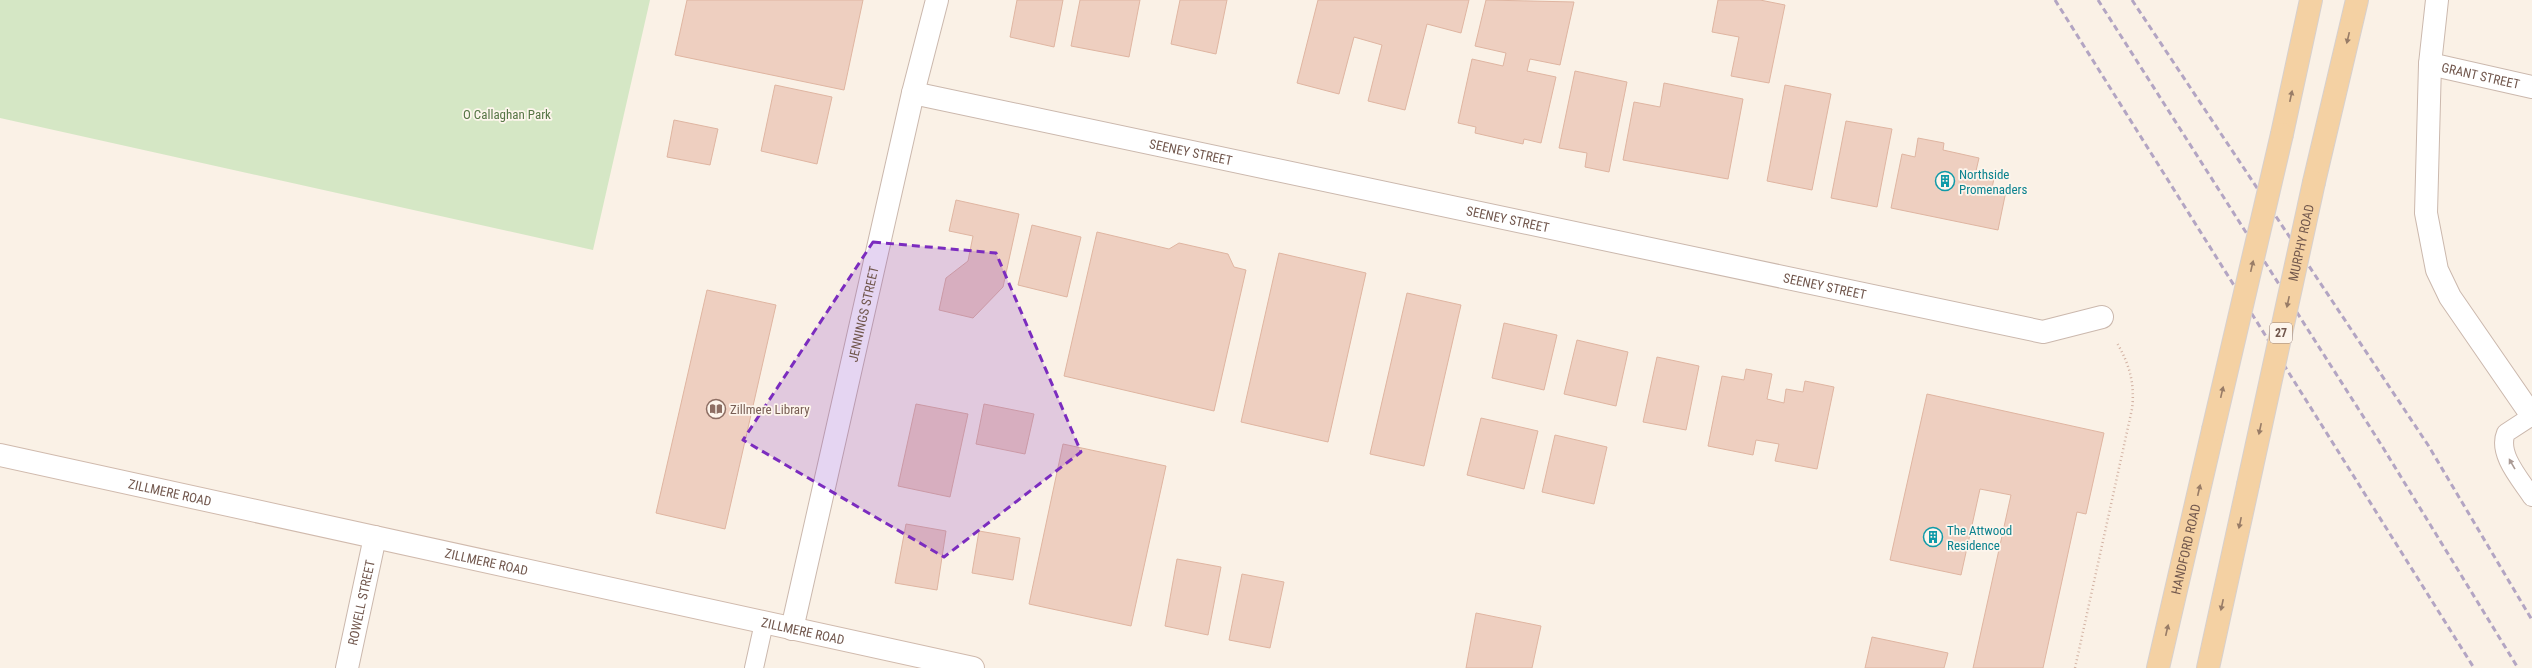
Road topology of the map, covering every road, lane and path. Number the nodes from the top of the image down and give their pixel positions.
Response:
1 (937, 0) edge
2 (2311, 0) edge
3 (2356, 0) edge
4 (2437, 0) edge
5 (2430, 64) junction
6 (2532, 87) edge
7 (913, 93) junction
8 (2102, 317) joint
9 (2532, 416) edge
10 (0, 455) edge
11 (2532, 497) edge
12 (375, 537) junction
13 (764, 623) junction
14 (792, 629) junction
15 (347, 668) edge
16 (754, 668) edge
17 (972, 668) edge
18 (2075, 668) edge
19 (2158, 668) edge
20 (2208, 668) edge

1 - 7 street, JENNINGS STREET
19 -> 2 main road, HANDFORD ROAD, bridge
3 -> 20 main road, MURPHY ROAD / 27, bridge
4 - 5 street
5 - 6 street, GRANT STREET
5 - 9 street
7 - 8 street, SEENEY STREET
7 - 14 street, JENNINGS STREET
8 - 18 path
11 -> 9 lane
10 - 12 street, ZILLMERE ROAD
12 - 13 street, ZILLMERE ROAD
12 - 15 street, ROWELL STREET
13 - 14 street, ZILLMERE ROAD
13 - 16 lane
14 - 17 street, ZILLMERE ROAD

